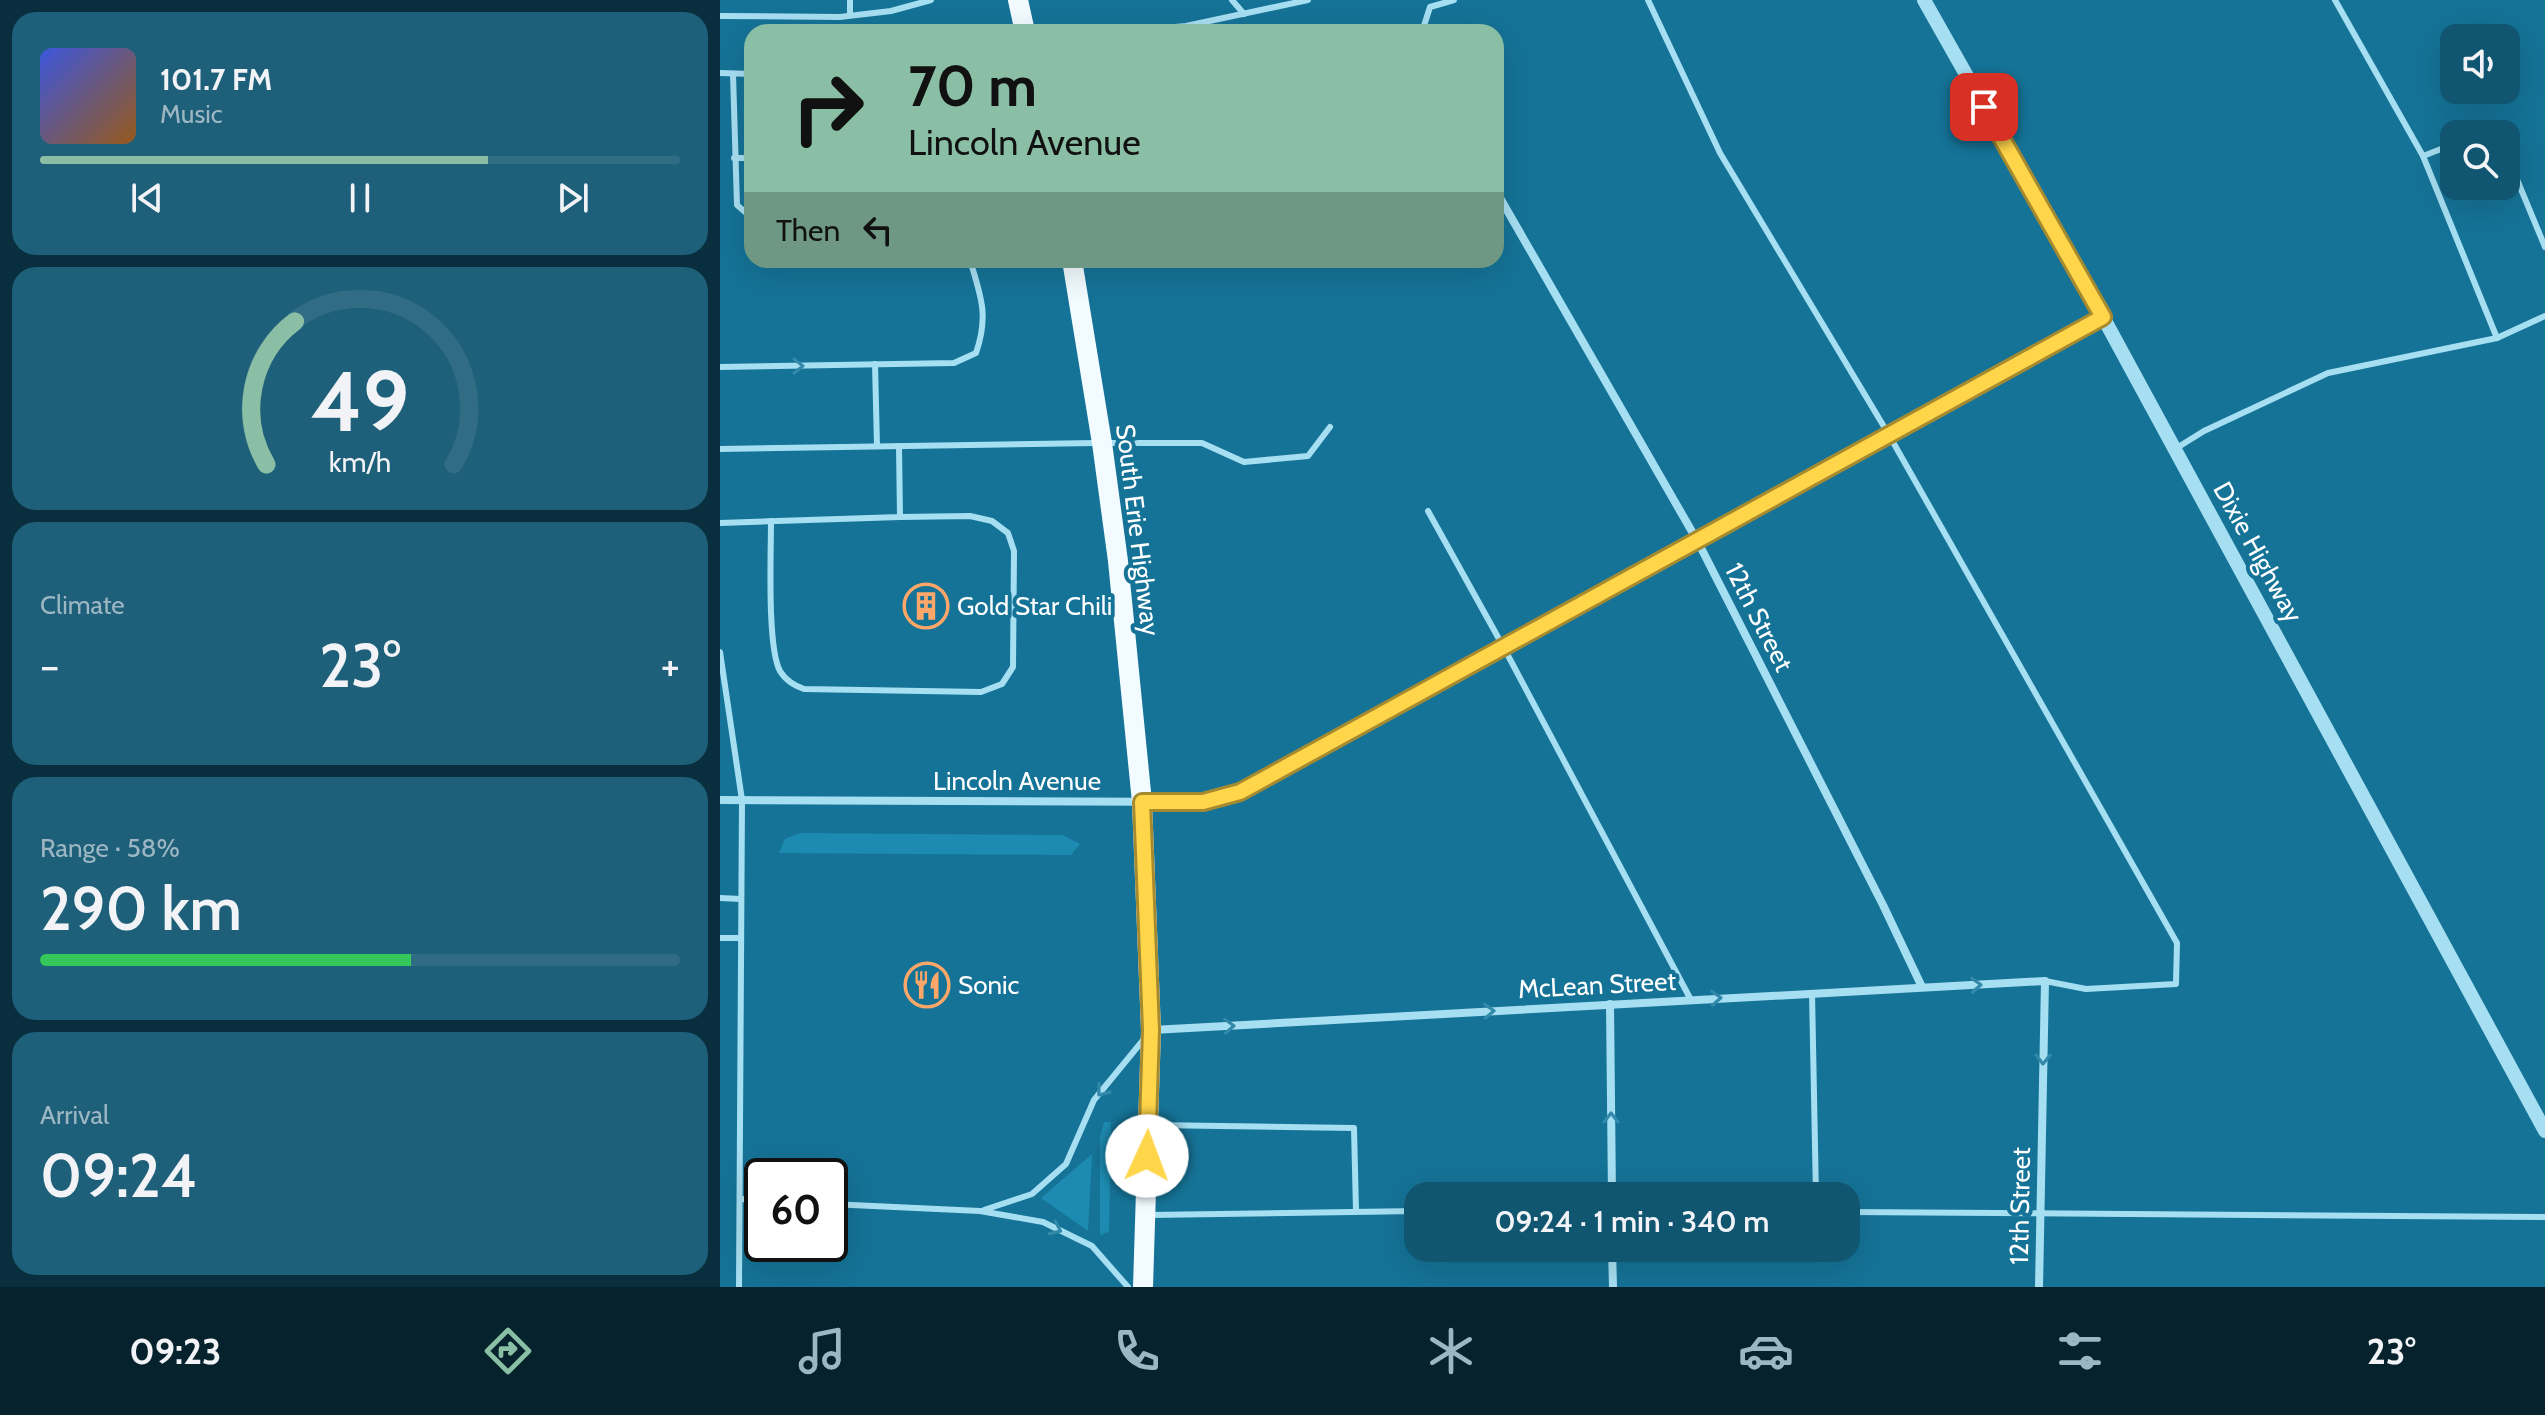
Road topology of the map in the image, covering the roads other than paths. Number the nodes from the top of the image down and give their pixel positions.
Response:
1 (850, 0) edge
2 (931, 0) edge
3 (1018, 0) edge
4 (1232, 0) edge
5 (1308, 0) edge
6 (1454, 0) edge
7 (1648, 0) edge
8 (1924, 0) edge
9 (2335, 0) edge
10 (1244, 14) junction
11 (850, 15) junction
12 (720, 16) edge
13 (1023, 24) edge
14 (1196, 24) edge
15 (1425, 24) edge
16 (720, 73) edge
17 (733, 74) junction
18 (744, 74) edge
19 (2440, 149) edge
20 (2423, 156) junction
21 (734, 158) junction
22 (744, 158) edge
23 (2520, 187) edge
24 (1504, 205) edge
25 (744, 211) edge
26 (2545, 247) edge
27 (972, 268) edge
28 (1073, 268) edge
29 (2545, 316) edge
30 (2103, 317) junction
31 (2497, 338) junction
32 (875, 364) junction
33 (720, 367) edge
34 (1330, 427) dead end
35 (1889, 435) junction
36 (1102, 443) junction
37 (877, 446) junction
38 (899, 446) junction
39 (720, 449) edge
40 (2175, 449) junction
41 (1428, 511) dead end
42 (900, 517) junction
43 (771, 521) junction
44 (720, 523) edge
45 (1698, 542) junction
46 (1504, 648) junction
47 (720, 652) edge
48 (720, 800) edge
49 (742, 800) junction
50 (1142, 802) junction
51 (720, 898) edge
52 (741, 899) junction
53 (720, 938) edge
54 (741, 938) junction
55 (2045, 981) junction
56 (1922, 987) junction
57 (1812, 993) junction
58 (1691, 1000) junction
59 (1610, 1004) junction
60 (1151, 1030) junction
61 (1148, 1124) junction
62 (2545, 1131) edge
63 (1612, 1182) edge
64 (1816, 1182) edge
65 (740, 1199) junction
66 (744, 1199) edge
67 (848, 1205) edge
68 (980, 1211) junction
69 (1356, 1211) junction
70 (1404, 1211) edge
71 (1860, 1212) edge
72 (2040, 1213) junction
73 (1145, 1215) junction
74 (2545, 1217) edge
75 (1612, 1262) edge
76 (739, 1287) edge
77 (1128, 1287) edge
78 (1143, 1287) edge
79 (1613, 1287) edge
80 (2039, 1287) edge

1 - 11 lane
2 - 11 lane
3 - 13 main road
4 - 10 lane
5 - 10 lane
6 - 15 lane
7 - 35 lane
8 - 30 street, Dixie Highway
9 - 20 lane
10 - 14 lane
11 - 12 lane
16 - 17 lane
17 - 18 lane
17 - 21 lane
19 - 20 lane
20 - 31 lane
21 - 22 lane
21 - 25 lane
23 - 26 lane
24 - 45 street, 12th Street
27 - 32 lane
28 - 36 main road, South Erie Highway
29 - 31 lane
30 - 35 street, Lincoln Avenue
30 - 40 street, Dixie Highway
31 - 40 lane
33 -> 32 lane
32 - 37 lane
34 - 36 lane
35 - 45 street, Lincoln Avenue
35 - 55 lane
36 - 38 lane
36 - 50 main road, South Erie Highway
37 - 38 lane
37 - 39 lane
38 - 42 lane
40 - 62 street, Dixie Highway
41 - 46 lane
42 - 43 lane
42 - 43 lane
43 - 44 lane
45 - 46 street, Lincoln Avenue
45 - 56 street, 12th Street
46 - 50 street, Lincoln Avenue
46 - 58 lane
47 - 49 lane
48 - 49 street, Lincoln Avenue
49 - 50 street, Lincoln Avenue
49 - 52 lane
50 - 60 main road, South Erie Highway
51 - 52 lane
52 - 54 lane
53 - 54 lane
54 - 65 lane
56 -> 55 street, McLean Street
55 -> 72 street, 12th Street
56 - 57 street, McLean Street
58 -> 57 street, McLean Street
57 - 64 lane
58 - 59 street, McLean Street
60 -> 59 street, McLean Street
63 -> 59 street
60 - 61 main road, South Erie Highway
60 -> 68 lane
61 - 69 lane
61 - 73 main road, South Erie Highway
65 - 66 lane
65 - 76 lane
67 - 68 lane
68 -> 77 lane
69 - 70 lane
69 - 73 lane
71 - 72 lane
72 - 74 lane
72 - 80 street, 12th Street
73 - 78 main road, South Erie Highway
75 - 79 street

